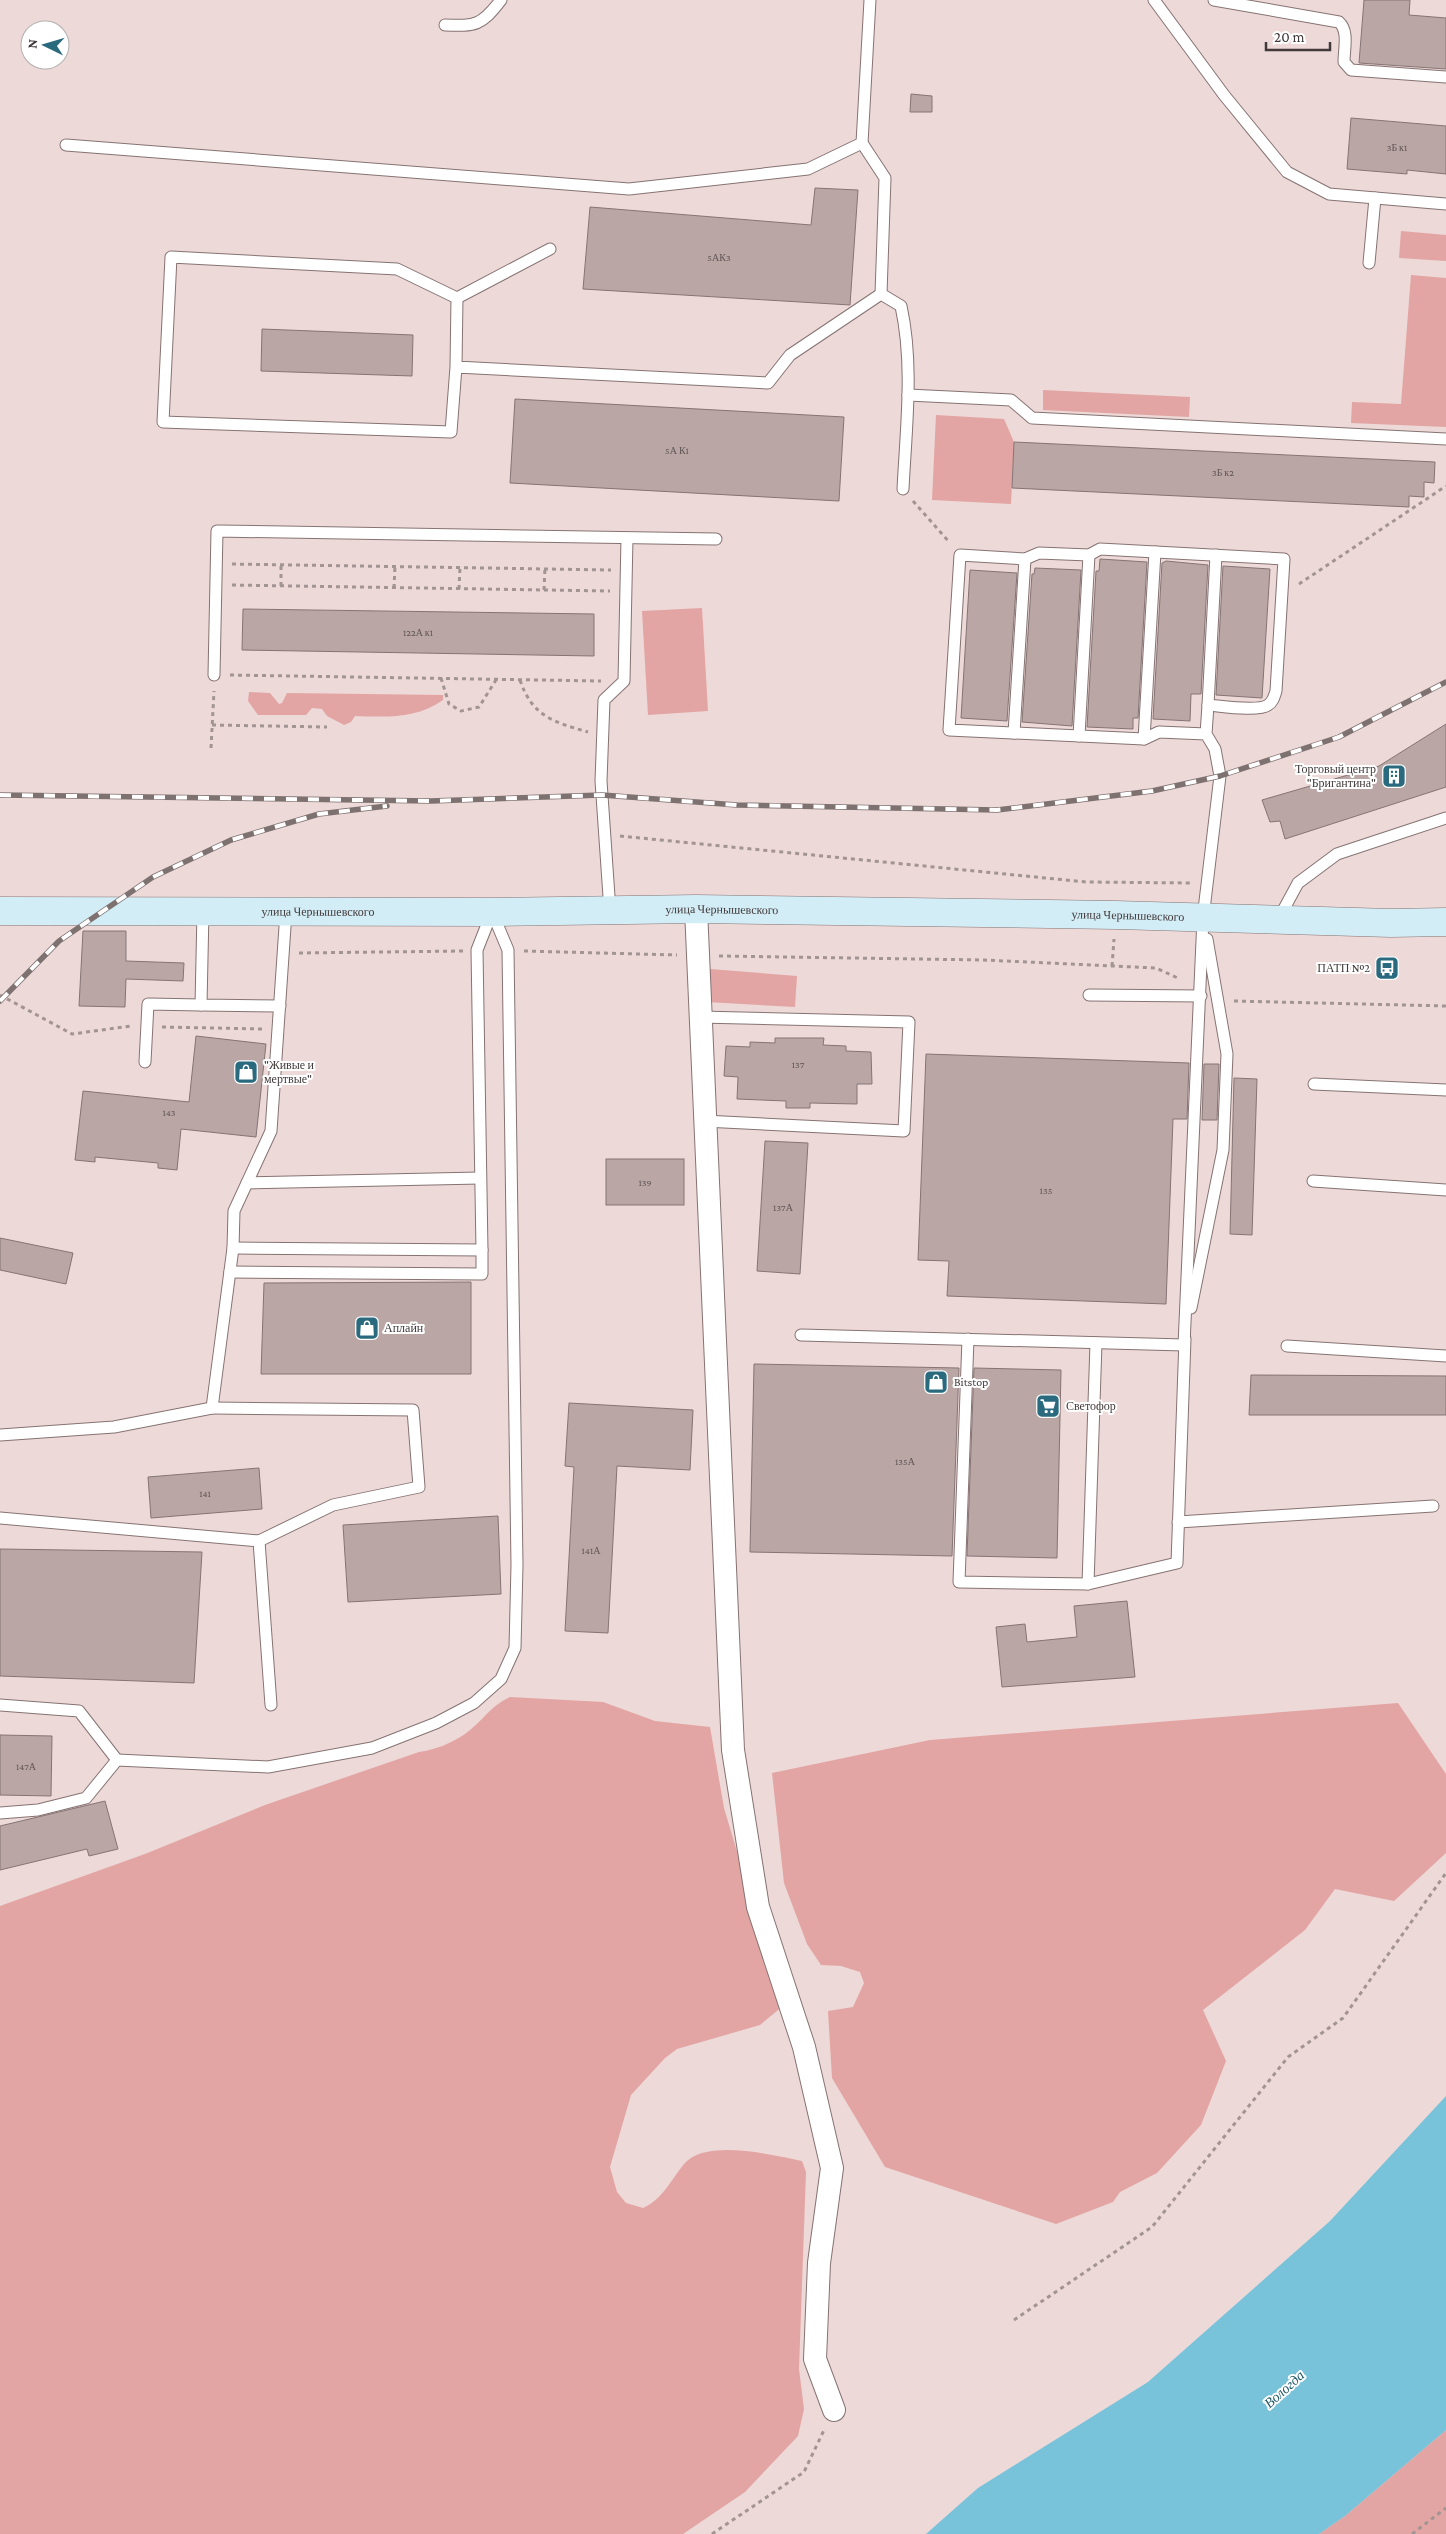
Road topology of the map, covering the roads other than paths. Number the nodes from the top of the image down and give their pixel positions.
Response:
1 (501, 0) edge
2 (870, 0) edge
3 (1154, 0) edge
4 (1214, 0) edge
5 (445, 25) dead end
6 (1446, 77) edge
7 (862, 143) junction
8 (66, 145) dead end
9 (1374, 198) junction
10 (1446, 204) edge
11 (550, 249) dead end
12 (1369, 263) dead end
13 (882, 294) junction
14 (457, 298) junction
15 (456, 367) junction
16 (908, 396) junction
17 (1446, 438) edge
18 (903, 489) road end
19 (627, 538) junction
20 (716, 539) dead end
21 (1155, 552) junction
22 (1089, 555) junction
23 (1216, 555) junction
24 (1025, 559) junction
25 (214, 675) road end
26 (1208, 706) junction
27 (1014, 733) junction
28 (1206, 734) junction
29 (1079, 736) junction
30 (1144, 739) junction
31 (1446, 818) edge
32 (696, 909) junction
33 (0, 911) edge
34 (203, 911) junction
35 (610, 911) junction
36 (286, 912) junction
37 (492, 912) junction
38 (1203, 918) junction
39 (1277, 921) junction
40 (1446, 922) edge
41 (1201, 992) junction
42 (1089, 995) dead end
43 (201, 1006) junction
44 (280, 1006) junction
45 (699, 1017) junction
46 (145, 1062) dead end
47 (1314, 1084) dead end
48 (1446, 1090) edge
49 (704, 1121) junction
50 (480, 1178) junction
51 (1313, 1182) dead end
52 (247, 1183) junction
53 (1446, 1190) edge
54 (233, 1248) junction
55 (482, 1250) junction
56 (230, 1272) junction
57 (801, 1334) dead end
58 (968, 1339) junction
59 (1096, 1343) junction
60 (1184, 1345) junction
61 (1287, 1346) dead end
62 (1446, 1356) edge
63 (212, 1408) junction
64 (0, 1435) edge
65 (1433, 1506) dead end
66 (0, 1518) edge
67 (1178, 1522) junction
68 (259, 1541) junction
69 (1088, 1584) junction
70 (0, 1705) edge
71 (271, 1705) dead end
72 (117, 1760) junction
73 (0, 1813) edge
74 (834, 2410) road end

1 - 5 lane
2 - 7 lane
3 - 9 lane
4 - 6 lane
7 - 8 lane
7 - 13 lane
9 - 10 lane
9 - 12 lane
11 - 14 lane
13 - 15 lane
13 - 16 lane
14 - 15 lane
14 - 15 lane
16 - 17 lane
16 - 18 lane
19 - 20 lane
19 - 25 lane
19 - 35 lane
21 - 22 lane
21 - 23 lane
21 - 30 lane
22 - 24 lane
22 - 29 lane
23 - 26 lane
23 - 26 lane
24 - 27 lane
24 - 27 lane
26 - 28 lane
27 - 29 lane
28 - 30 lane
28 - 38 lane
29 - 30 lane
31 - 39 lane
32 - 35 main road, улица Чернышевского
32 - 38 main road, улица Чернышевского
32 - 45 street
33 - 34 main road, улица Чернышевского
34 - 36 main road, улица Чернышевского
34 - 43 lane
35 - 37 main road, улица Чернышевского
36 - 37 main road, улица Чернышевского
36 - 44 lane
37 - 50 lane
37 - 72 lane
38 - 39 main road, улица Чернышевского
38 - 41 lane
38 - 60 lane
39 - 40 main road, улица Чернышевского
41 - 42 lane
41 - 60 lane
43 - 44 lane
43 - 46 lane
44 - 52 lane
45 - 49 street
45 - 49 lane
47 - 48 lane
49 - 74 street
50 - 52 lane
50 - 55 lane
51 - 53 lane
52 - 54 lane
54 - 55 lane
54 - 56 lane
55 - 56 lane
56 - 63 lane
57 - 58 lane
58 - 59 lane
58 - 69 lane
59 - 60 lane
59 - 69 lane
60 - 67 lane
61 - 62 lane
63 - 64 lane
63 - 68 lane
65 - 67 lane
66 - 68 lane
67 - 69 lane
68 - 71 lane
70 - 72 lane
72 - 73 lane

